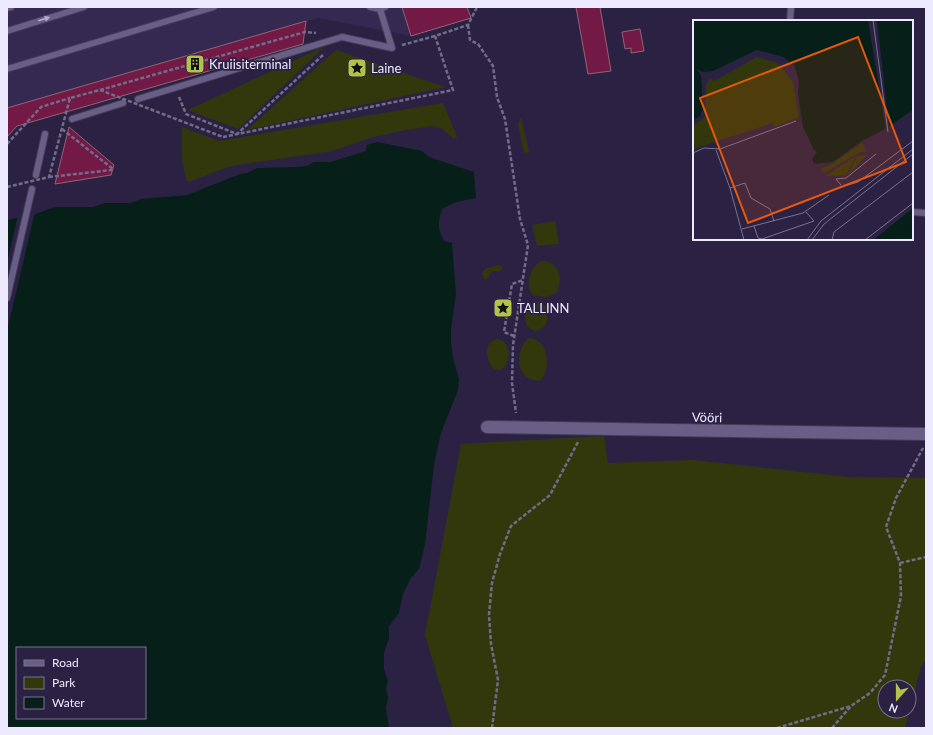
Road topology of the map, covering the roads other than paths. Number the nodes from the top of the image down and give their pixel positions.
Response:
1 (12, 7) edge
2 (84, 7) edge
3 (214, 7) edge
4 (370, 7) edge
5 (791, 7) edge
6 (7, 8) edge
7 (383, 8) edge
8 (790, 20) edge
9 (7, 31) edge
10 (7, 69) edge
11 (138, 99) dead end
12 (123, 103) dead end
13 (72, 119) dead end
14 (45, 134) dead end
15 (36, 175) dead end
16 (32, 188) dead end
17 (913, 212) edge
18 (926, 213) edge
19 (7, 298) edge
20 (487, 427) dead end
21 (926, 434) edge

1 - 6 lane
9 -> 2 lane
3 - 10 lane
4 - 7 lane
5 - 8 lane
7 - 11 lane
12 - 13 lane
14 - 15 lane
16 - 19 lane
17 - 18 lane
20 - 21 street, Vööri

